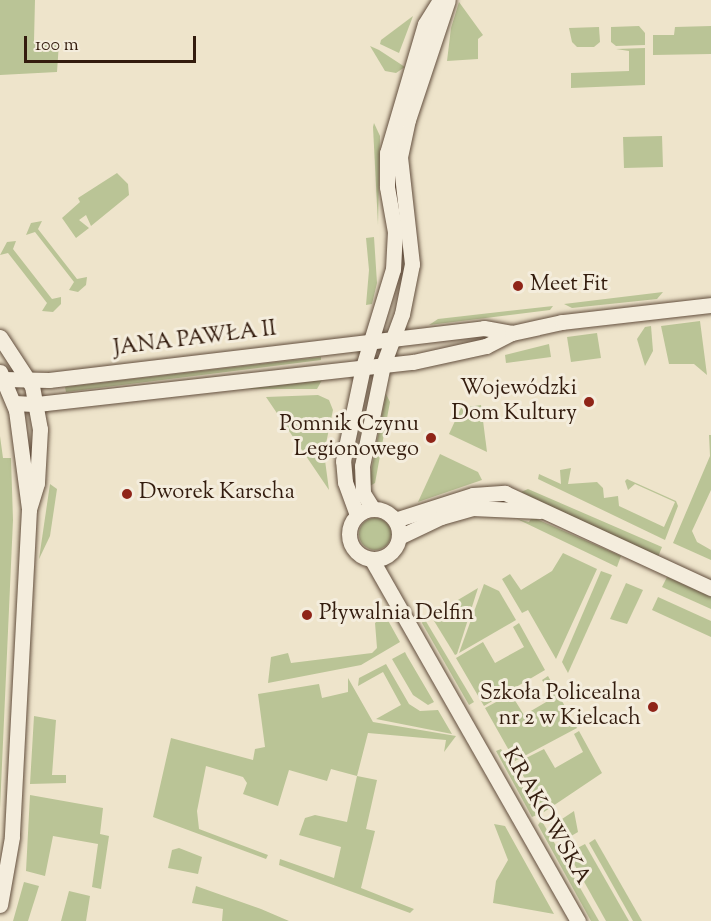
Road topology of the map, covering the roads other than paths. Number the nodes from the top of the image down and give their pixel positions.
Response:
1 (440, 0) edge
2 (448, 0) edge
3 (410, 92) junction
4 (711, 305) edge
5 (512, 333) junction
6 (0, 337) edge
7 (392, 339) junction
8 (370, 342) junction
9 (383, 365) junction
10 (363, 368) junction
11 (7, 387) edge
12 (34, 392) junction
13 (28, 509) junction
14 (374, 509) junction
15 (540, 511) junction
16 (357, 515) junction
17 (395, 520) junction
18 (399, 537) junction
19 (388, 555) junction
20 (372, 560) junction
21 (711, 588) edge
22 (402, 610) junction
23 (0, 905) edge
24 (578, 921) edge

1 - 3 street
2 - 3 street
3 - 7 street
3 - 8 street
4 - 5 street
5 - 7 street, JANA PAWŁA II
5 - 9 street, JANA PAWŁA II
6 - 12 street
7 - 8 street, JANA PAWŁA II
7 - 9 street
8 - 10 street
8 - 12 street, JANA PAWŁA II
9 - 10 street, JANA PAWŁA II
9 - 14 street
10 - 12 street, JANA PAWŁA II
10 - 16 street
11 - 12 street, JANA PAWŁA II
11 - 12 street, JANA PAWŁA II
11 - 13 street
12 - 13 street
13 - 23 street
14 - 16 street
14 - 17 street
15 - 17 street
15 - 18 street
15 - 21 street
16 - 20 street
17 - 18 street
18 - 19 street
19 - 20 street
19 - 22 street, KRAKOWSKA
20 - 22 street, KRAKOWSKA
22 - 24 street, KRAKOWSKA

